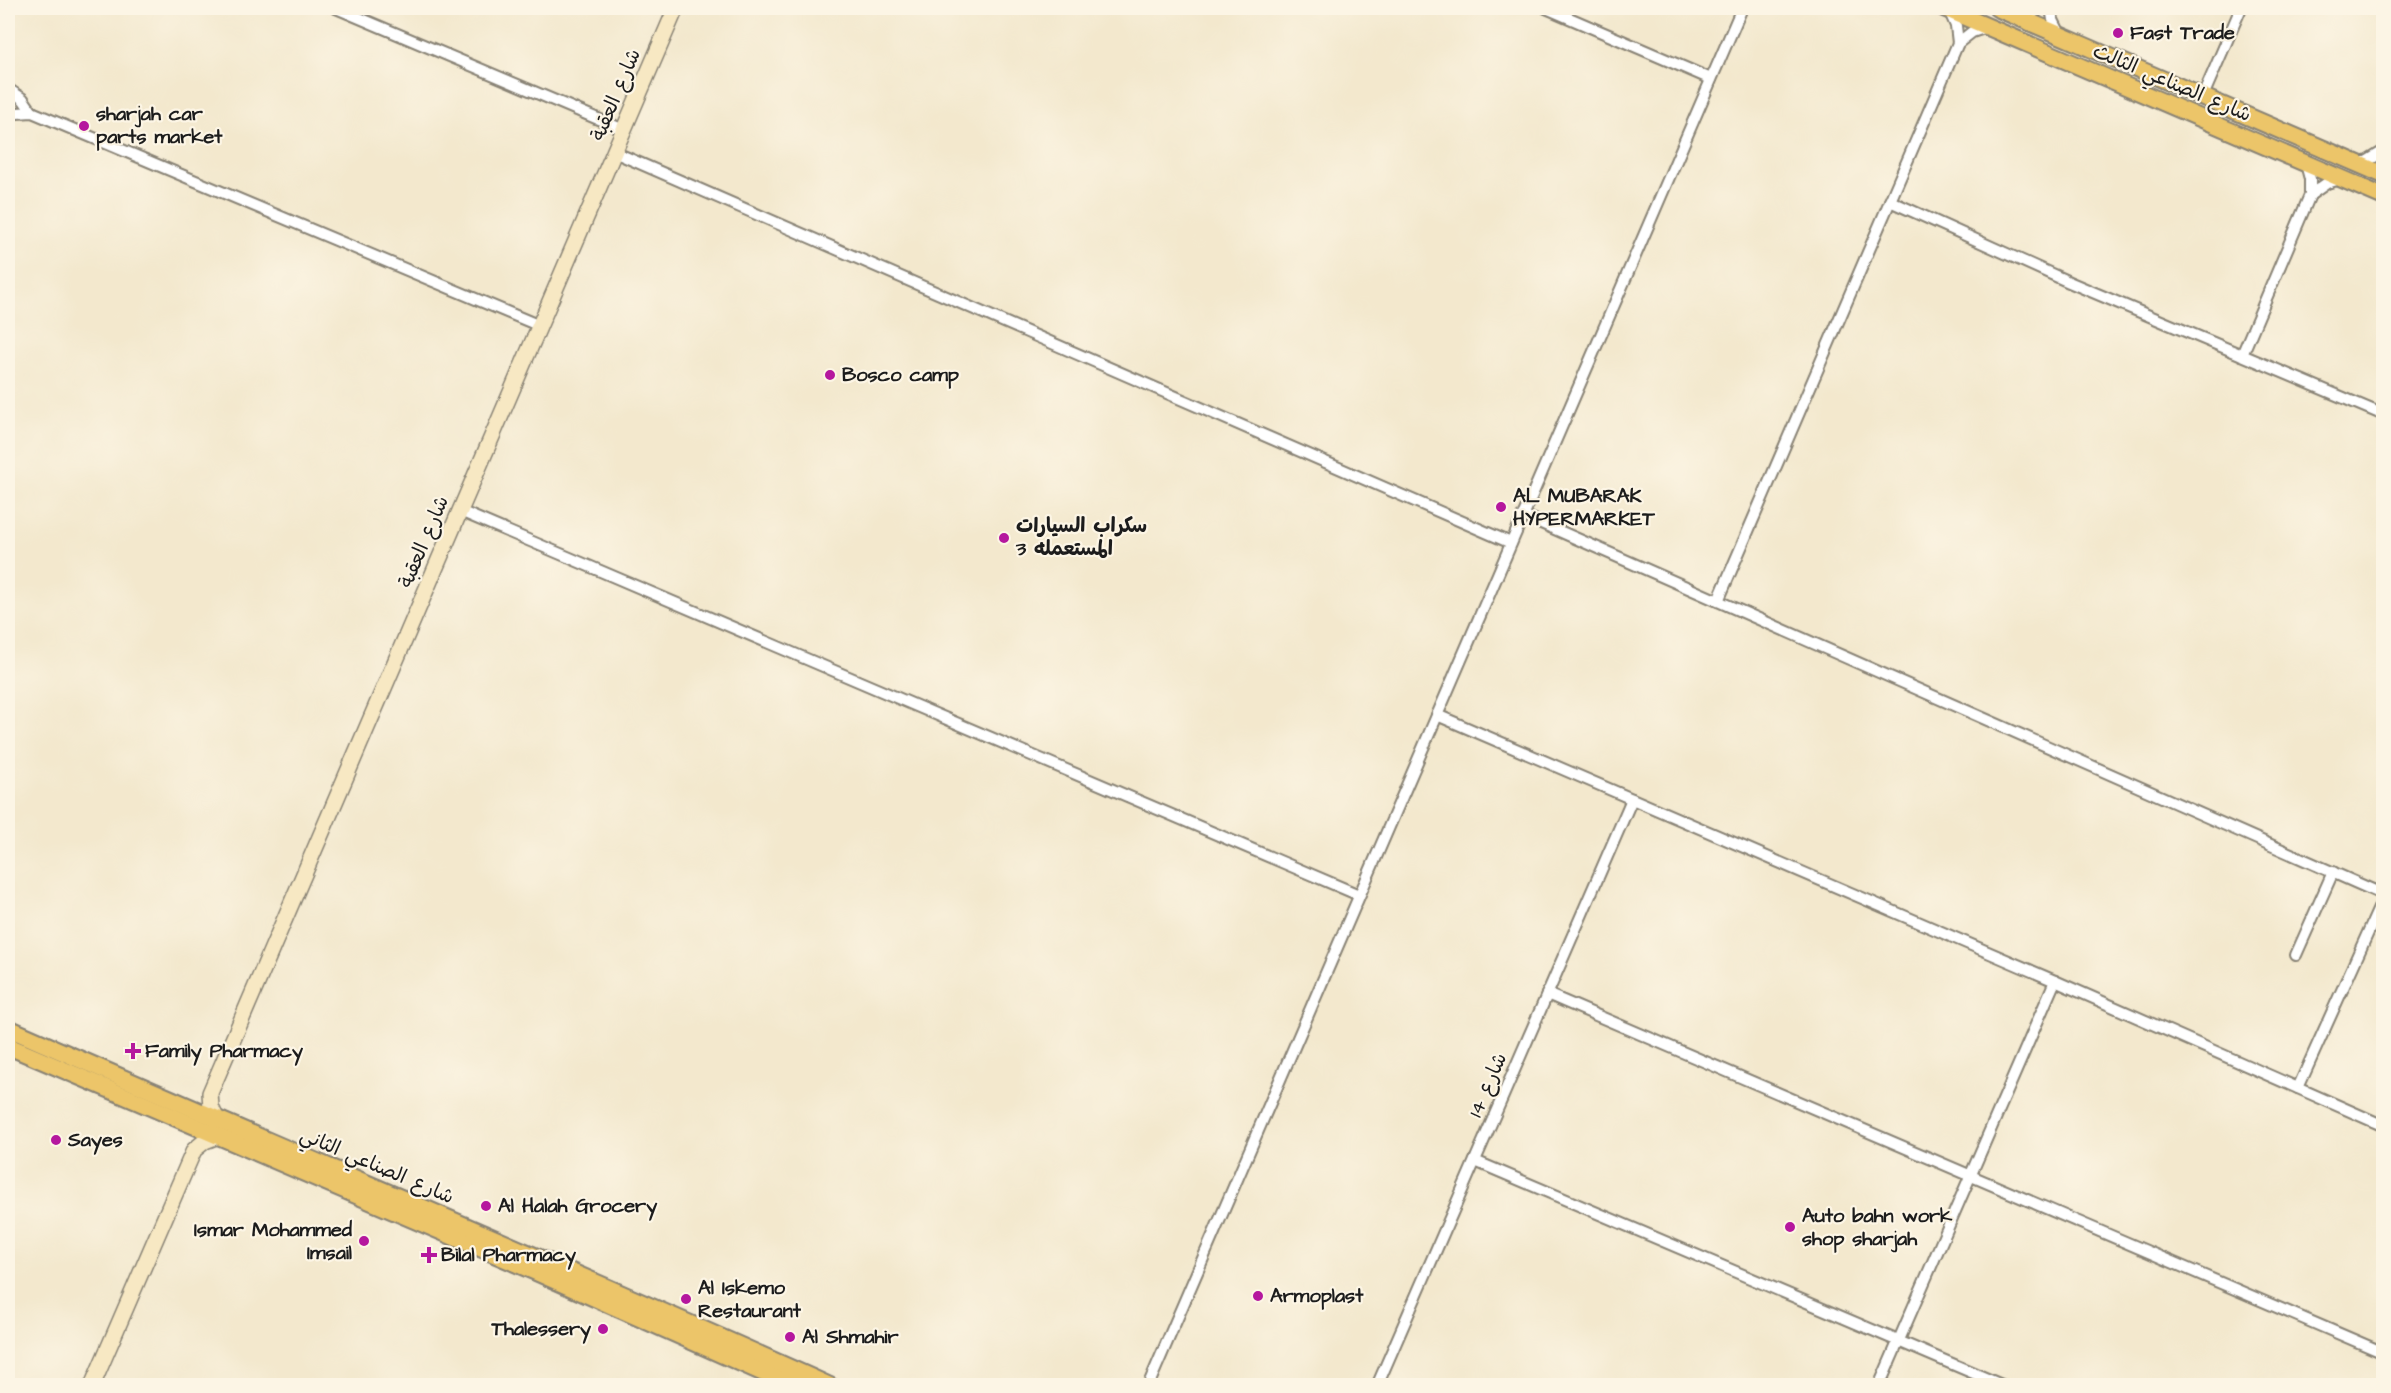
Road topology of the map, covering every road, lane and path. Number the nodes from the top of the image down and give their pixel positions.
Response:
1 (336, 8) edge
2 (676, 8) edge
3 (1546, 8) edge
4 (1742, 8) edge
5 (1997, 8) edge
6 (2041, 8) edge
7 (2051, 8) edge
8 (2241, 8) edge
9 (1947, 9) edge
10 (2018, 16) junction
11 (1989, 27) junction
12 (2060, 34) junction
13 (1958, 43) junction
14 (1711, 79) junction
15 (8, 89) edge
16 (2203, 96) junction
17 (8, 110) edge
18 (32, 112) junction
19 (624, 130) junction
20 (2384, 151) edge
21 (614, 152) junction
22 (2356, 162) junction
23 (2306, 164) junction
24 (2384, 175) edge
25 (2340, 179) junction
26 (2310, 195) junction
27 (2384, 197) edge
28 (1890, 201) junction
29 (540, 326) junction
30 (2242, 355) junction
31 (2384, 415) edge
32 (460, 511) junction
33 (1523, 515) junction
34 (1511, 543) junction
35 (1718, 601) junction
36 (1437, 715) junction
37 (1632, 799) junction
38 (2333, 872) junction
39 (1359, 896) junction
40 (2384, 896) edge
41 (2296, 955) dead end
42 (2055, 981) junction
43 (1547, 994) junction
44 (8, 1028) edge
45 (8, 1046) edge
46 (2298, 1088) junction
47 (210, 1093) junction
48 (184, 1106) junction
49 (188, 1124) junction
50 (2384, 1126) edge
51 (218, 1128) junction
52 (194, 1150) junction
53 (1475, 1161) junction
54 (1970, 1176) junction
55 (1899, 1340) junction
56 (2384, 1353) edge
57 (92, 1386) edge
58 (793, 1386) edge
59 (830, 1386) edge
60 (1148, 1386) edge
61 (1377, 1386) edge
62 (1879, 1386) edge
63 (2004, 1386) edge

1 - 19 street
2 - 19 street, شارع العقبة
3 - 14 street
4 - 14 street
5 - 10 main road, شارع الصناعي الثالث
6 - 10 street
7 - 12 street
8 - 16 street
9 - 11 main road, شارع الصناعي الثالث
9 - 13 street
10 - 12 main road, شارع الصناعي الثالث
11 - 13 street
11 - 23 main road, شارع الصناعي الثالث
12 - 16 main road, شارع الصناعي الثالث
13 - 28 street
14 - 33 street
15 - 18 street
16 - 22 main road, شارع الصناعي الثالث
17 - 18 street
18 - 29 street
19 - 21 street, شارع العقبة
20 - 22 street
21 - 29 street, شارع العقبة
21 - 34 street
22 - 24 main road, شارع الصناعي الثالث
23 - 25 main road, شارع الصناعي الثالث
23 - 26 street
25 - 26 street
25 - 27 main road, شارع الصناعي الثالث
26 - 30 street
28 - 30 street
28 - 35 street
29 - 32 street, شارع العقبة
30 - 31 street
32 - 39 street
32 - 47 street, شارع العقبة
33 - 34 street
33 - 35 street
34 - 36 street
35 - 38 street
36 - 37 street
36 - 39 street
37 - 42 street
37 - 43 street, شارع 14
38 - 40 street
38 - 41 street
39 - 60 street
40 - 46 street
42 - 46 street
42 - 54 street
43 - 53 street, شارع 14
43 - 54 street
44 - 48 main road, شارع الصناعي الثاني
45 - 49 main road, شارع الصناعي الثاني
46 - 50 street
47 - 48 street
47 - 51 street
48 - 51 main road, شارع الصناعي الثاني
49 - 51 main road, شارع الصناعي الثاني
49 - 52 street
51 - 52 street
51 - 58 main road, شارع الصناعي الثاني
51 - 59 main road, شارع الصناعي الثاني
52 - 57 street
53 - 55 street
53 - 61 street, شارع 14
54 - 55 street
54 - 56 street
55 - 62 street
55 - 63 street

